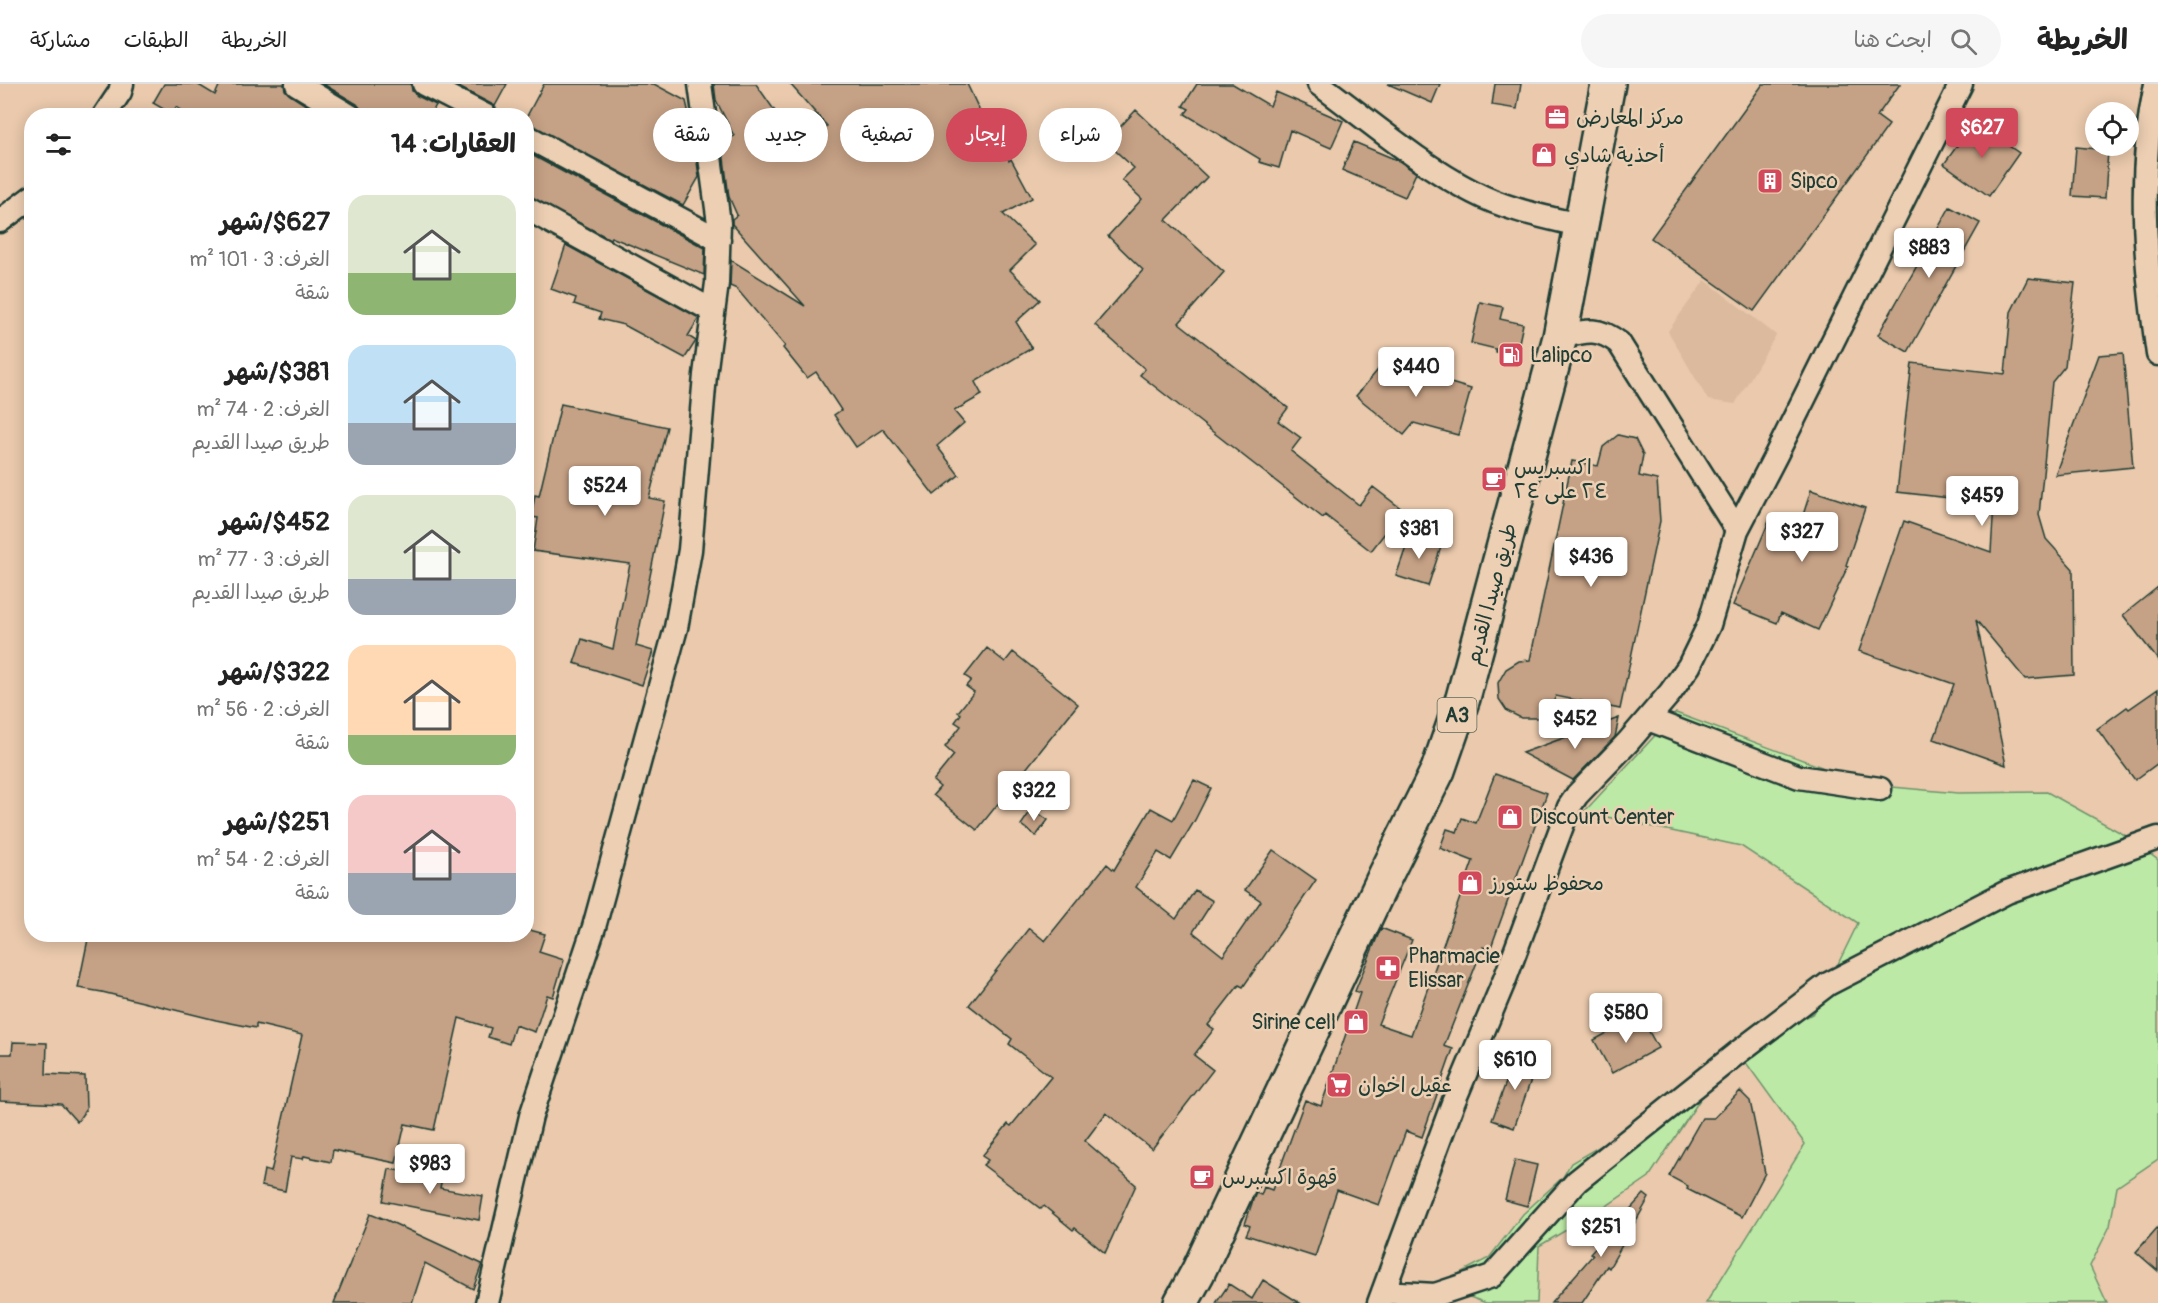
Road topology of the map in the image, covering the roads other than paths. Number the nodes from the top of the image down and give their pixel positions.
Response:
1 (122, 84) edge
2 (297, 84) edge
3 (423, 84) edge
4 (1319, 84) edge
5 (1608, 84) edge
6 (1961, 84) edge
7 (2156, 84) edge
8 (695, 87) edge
9 (109, 108) edge
10 (337, 108) edge
11 (470, 108) edge
12 (534, 140) edge
13 (24, 202) edge
14 (2158, 206) edge
15 (534, 212) edge
16 (0, 221) edge
17 (1583, 226) junction
18 (2145, 230) junction
19 (719, 240) junction
20 (712, 311) junction
21 (1560, 337) junction
22 (2158, 354) edge
23 (1737, 530) junction
24 (1648, 719) junction
25 (1880, 789) dead end
26 (2158, 838) edge
27 (1381, 1298) edge
28 (487, 1303) edge
29 (1181, 1303) edge

1 - 9 street
2 - 10 street
3 - 11 street
4 - 17 street
5 - 17 highway, طريق صيدا القديم / A3
6 - 23 street
7 - 18 street
8 - 19 street
12 - 19 street
13 - 16 street
14 - 18 street
15 - 20 street
17 - 21 highway, طريق صيدا القديم / A3
18 - 22 street
19 - 20 street
20 - 28 street
21 - 23 street
21 - 29 highway, طريق صيدا القديم / A3
23 - 24 street
24 - 25 street
24 - 27 street
26 - 27 street

